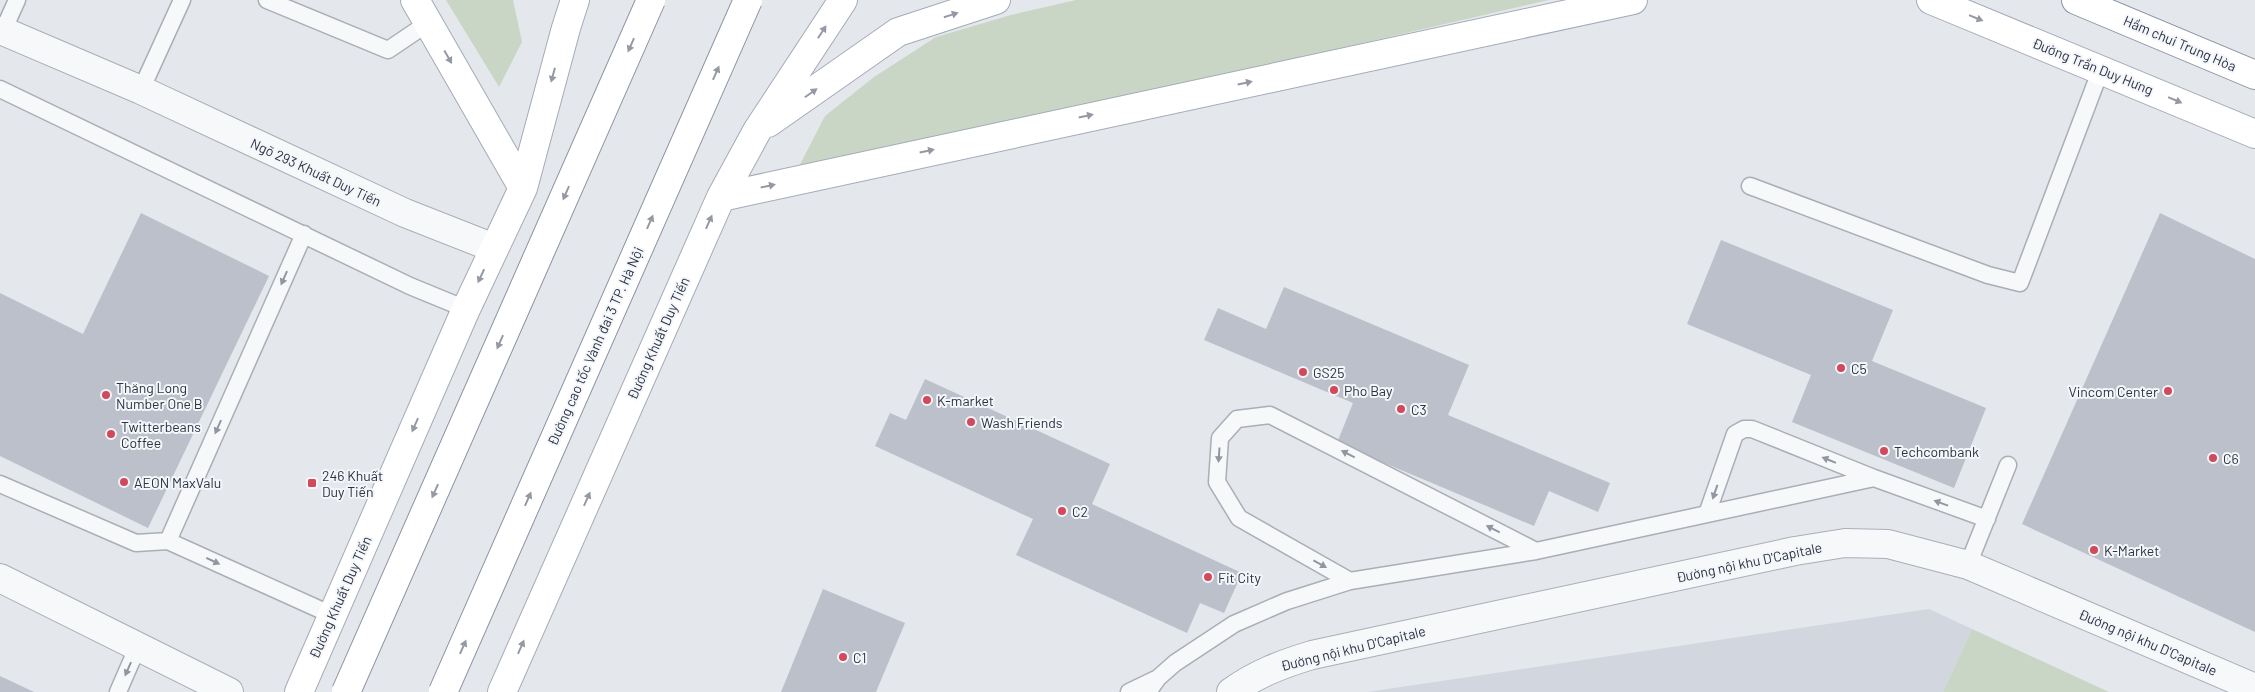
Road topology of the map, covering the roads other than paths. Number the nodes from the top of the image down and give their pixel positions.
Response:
1 (17, 0) edge
2 (182, 0) edge
3 (267, 0) edge
4 (560, 0) edge
5 (575, 0) edge
6 (651, 0) edge
7 (748, 0) edge
8 (844, 0) edge
9 (996, 0) edge
10 (1633, 0) edge
11 (1931, 0) edge
12 (2076, 0) edge
13 (422, 11) edge
14 (566, 28) junction
15 (4, 31) joint
16 (2101, 69) junction
17 (2255, 75) edge
18 (0, 89) edge
19 (141, 90) junction
20 (757, 131) junction
21 (2255, 134) edge
22 (1750, 186) dead end
23 (523, 188) junction
24 (721, 197) junction
25 (304, 234) junction
26 (494, 248) junction
27 (466, 309) junction
28 (2008, 465) dead end
29 (1874, 478) junction
30 (0, 484) edge
31 (1708, 514) junction
32 (1987, 519) junction
33 (168, 541) junction
34 (1536, 551) junction
35 (1968, 565) junction
36 (0, 578) edge
37 (1350, 581) junction
38 (332, 615) junction
39 (138, 646) junction
40 (1158, 678) junction
41 (2255, 688) edge
42 (118, 692) edge
43 (229, 692) edge
44 (298, 692) edge
45 (346, 692) edge
46 (443, 692) edge
47 (502, 692) edge
48 (1129, 692) edge
49 (1148, 692) edge
50 (1231, 692) edge

1 - 15 lane
2 - 19 lane
3 - 13 lane
4 - 14 main road
5 - 14 main road, Đường Khuất Duy Tiến
6 -> 45 main road, bridge
46 -> 7 main road, Đường cao tốc Vành đai 3 TP. Hà Nội, bridge
20 -> 8 main road, Đường Khuất Duy Tiến
20 -> 9 main road
24 -> 10 main road
11 -> 16 main road, Đường Trần Duy Hưng
12 - 17 main road, Hầm chui Trung Hòa
13 -> 23 main road
14 -> 23 main road, Đường Khuất Duy Tiến
15 - 19 street, Ngõ 293 Khuất Duy Tiến
16 -> 21 main road, Đường Trần Duy Hưng
16 - 22 lane
18 - 25 lane
19 - 26 street, Ngõ 293 Khuất Duy Tiến
20 - 24 main road, Đường Khuất Duy Tiến
23 - 26 main road, Đường Khuất Duy Tiến
47 -> 24 main road, Đường Khuất Duy Tiến
25 - 27 lane
25 -> 33 lane
26 -> 27 main road, Đường Khuất Duy Tiến
27 -> 38 main road, Đường Khuất Duy Tiến
28 - 32 lane
29 - 31 lane
29 -> 31 lane
32 -> 29 lane
30 - 33 lane
31 - 34 lane
32 - 35 lane
33 -> 38 lane
34 - 37 lane
34 -> 37 lane
35 - 41 street, Đường nội khu D'Capitale
35 - 50 street, Đường nội khu D'Capitale
36 - 39 street
37 - 40 lane
38 - 44 main road, Đường Khuất Duy Tiến
39 -> 42 lane
39 - 43 street
40 - 48 lane
40 - 49 lane

